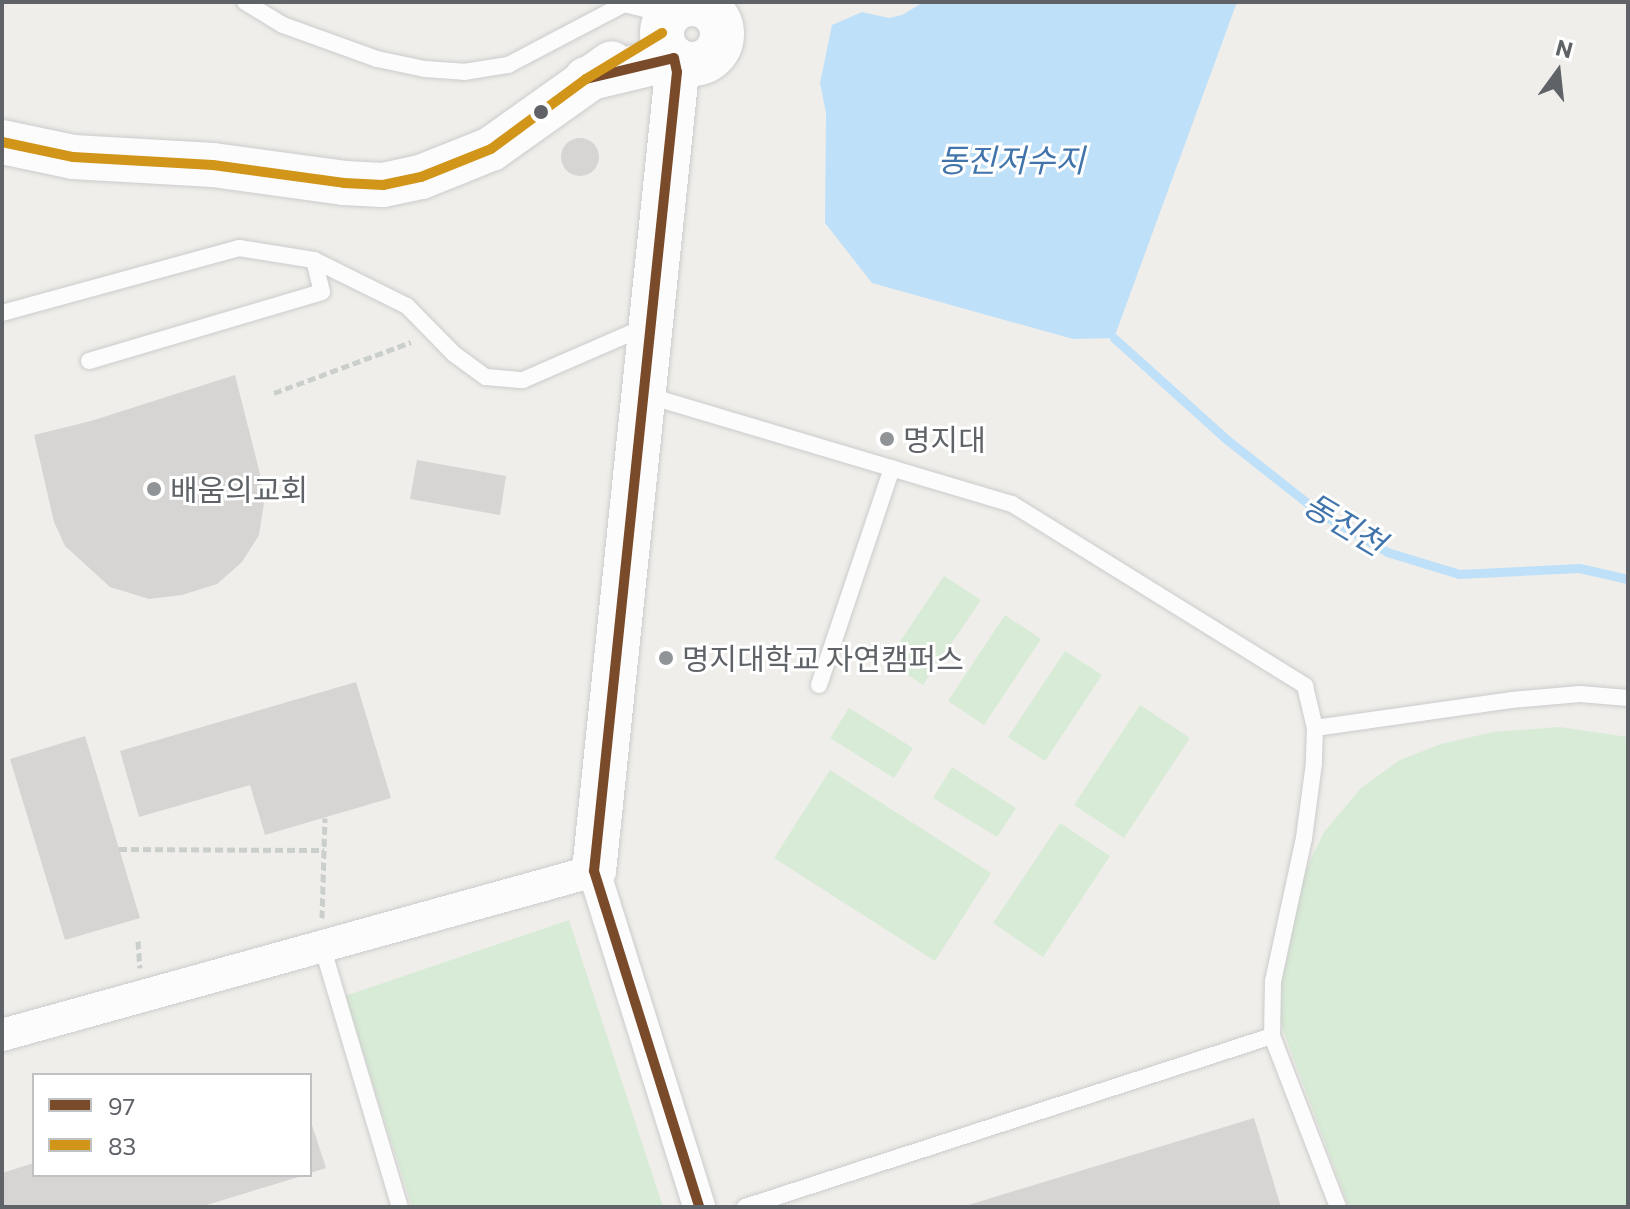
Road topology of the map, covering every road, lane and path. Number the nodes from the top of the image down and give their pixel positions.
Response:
1 (245, 2) edge
2 (688, 30) edge
3 (2, 142) edge
4 (314, 260) junction
5 (2, 313) edge
6 (652, 324) junction
7 (434, 334) junction
8 (89, 361) dead end
9 (274, 393) dead end
10 (644, 394) junction
11 (892, 468) junction
12 (819, 685) dead end
13 (1628, 698) edge
14 (1315, 728) junction
15 (325, 818) dead end
16 (119, 849) dead end
17 (324, 850) junction
18 (594, 871) junction
19 (322, 946) junction
20 (2, 1035) edge
21 (1272, 1036) junction
22 (400, 1207) edge
23 (699, 1207) edge
24 (745, 1207) edge
25 (1338, 1207) edge

1 - 2 lane
2 - 3 main road
2 - 6 main road
4 - 5 lane
4 - 7 lane
4 - 8 lane
6 - 7 lane
6 - 10 main road
7 - 9 path
10 - 11 lane
10 - 18 main road
11 - 12 lane
11 - 14 lane
13 - 14 lane
14 - 21 lane
15 - 17 path
16 - 17 path
17 - 19 path
18 - 19 street
18 - 23 street
19 - 20 street
19 - 22 lane
21 - 24 lane
21 - 25 lane

